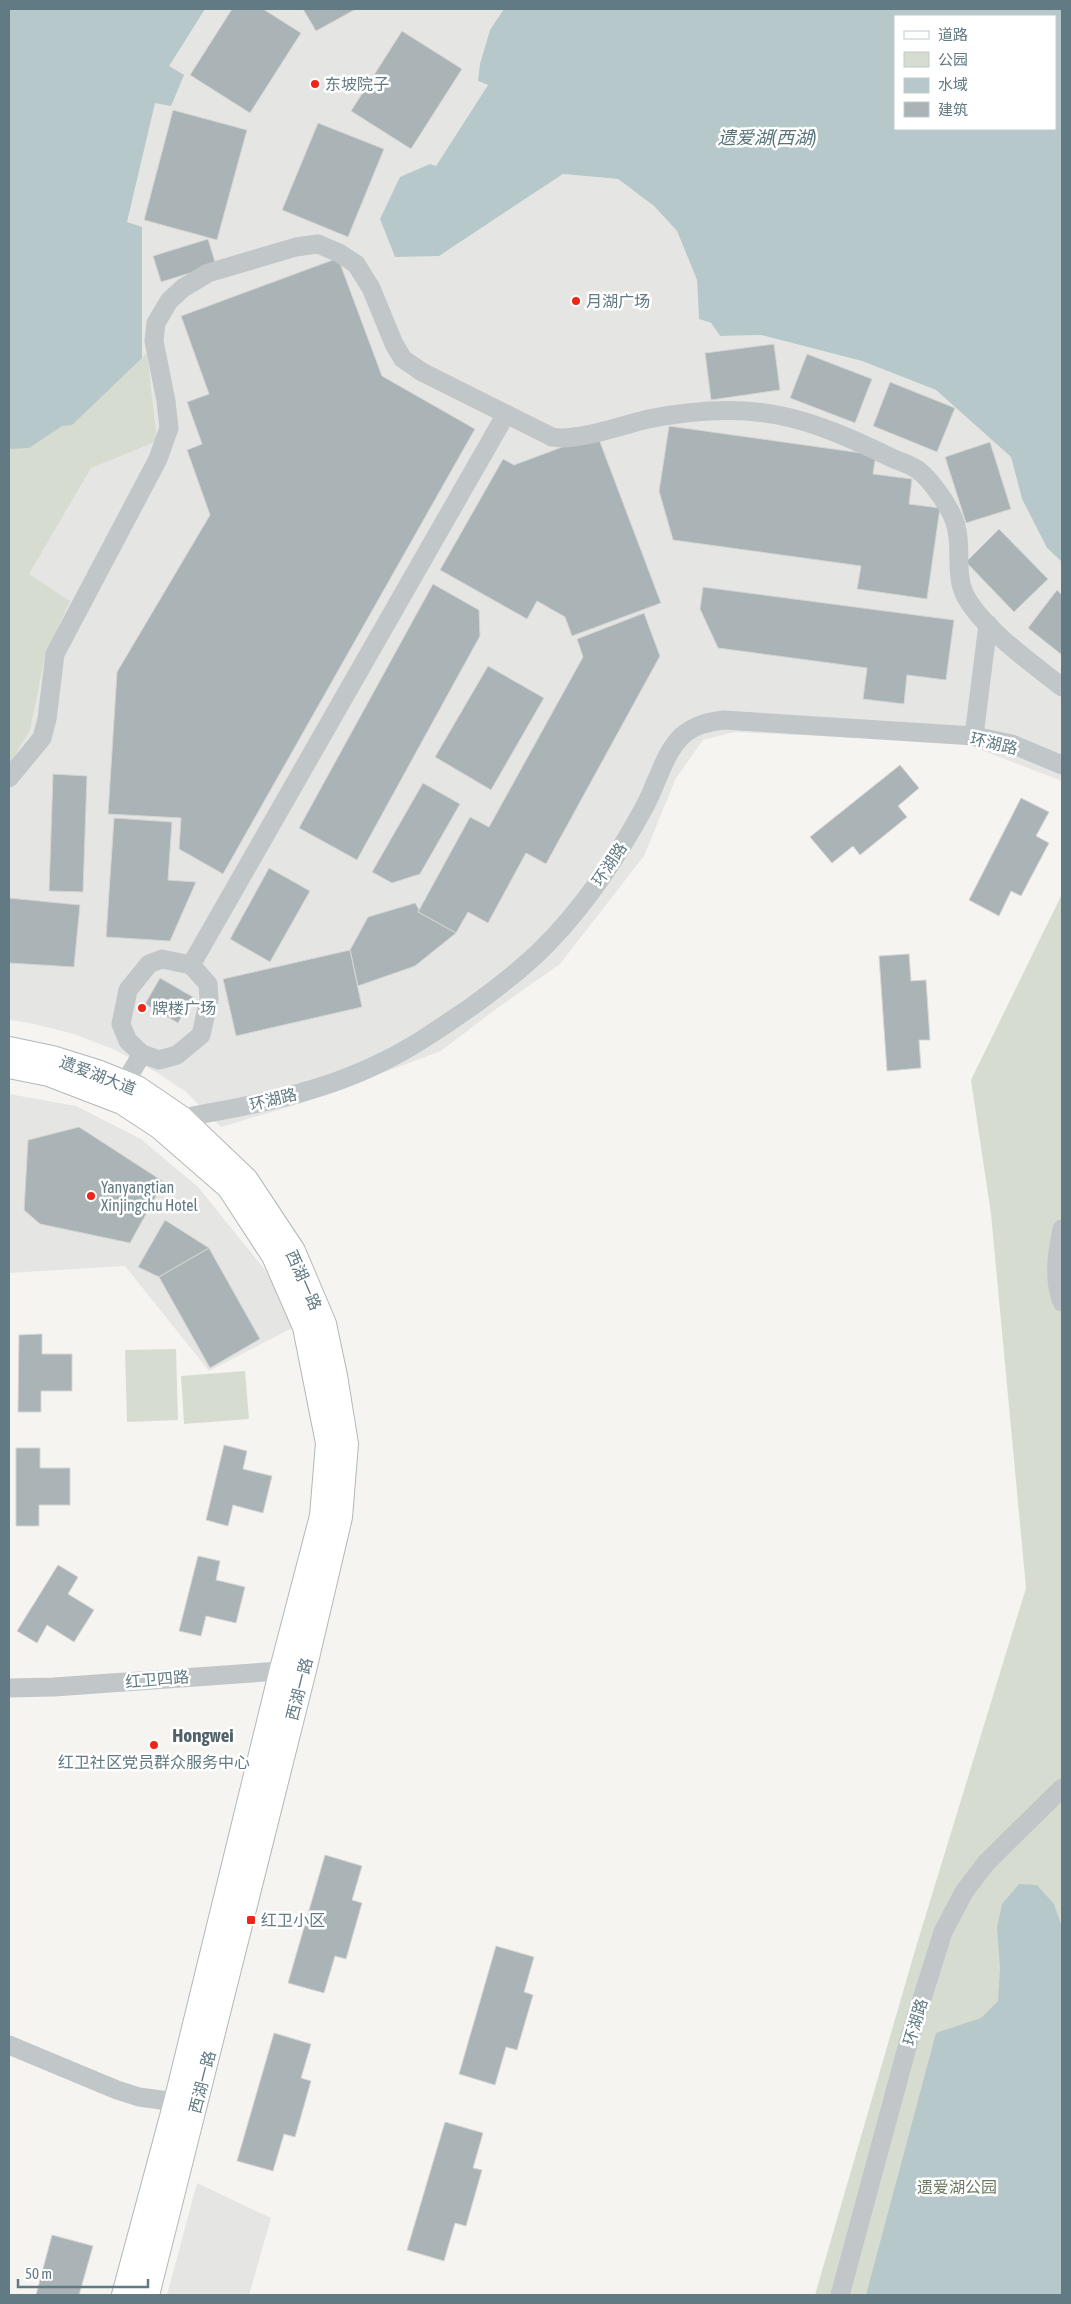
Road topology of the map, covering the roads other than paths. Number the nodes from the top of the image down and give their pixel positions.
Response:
1 (506, 414) junction
2 (988, 624) junction
3 (1062, 687) edge
4 (974, 736) junction
5 (1062, 766) edge
6 (9, 778) edge
7 (191, 965) junction
8 (9, 1049) edge
9 (142, 1054) junction
10 (9, 1066) edge
11 (119, 1091) junction
12 (170, 1123) junction
13 (1062, 1229) edge
14 (1062, 1302) edge
15 (293, 1670) junction
16 (9, 1688) edge
17 (1062, 1788) edge
18 (9, 2044) edge
19 (176, 2102) junction
20 (124, 2295) edge
21 (147, 2295) edge
22 (840, 2295) edge

1 - 2 street
1 - 6 street
1 - 7 street
2 - 3 street
2 - 4 street
4 - 5 street, 环湖路
4 - 12 street, 环湖路
7 - 9 street
7 - 9 street
8 - 11 main road, 遗爱湖大道
9 - 11 street
10 - 11 main road, 遗爱湖大道
11 - 12 main road, 遗爱湖大道
12 - 15 main road, 西湖一路
13 - 14 street
15 - 16 street, 红卫四路
15 - 19 main road, 西湖一路
15 - 21 main road, 西湖一路
17 - 22 street, 环湖路
18 - 19 street
19 - 20 main road, 西湖一路

